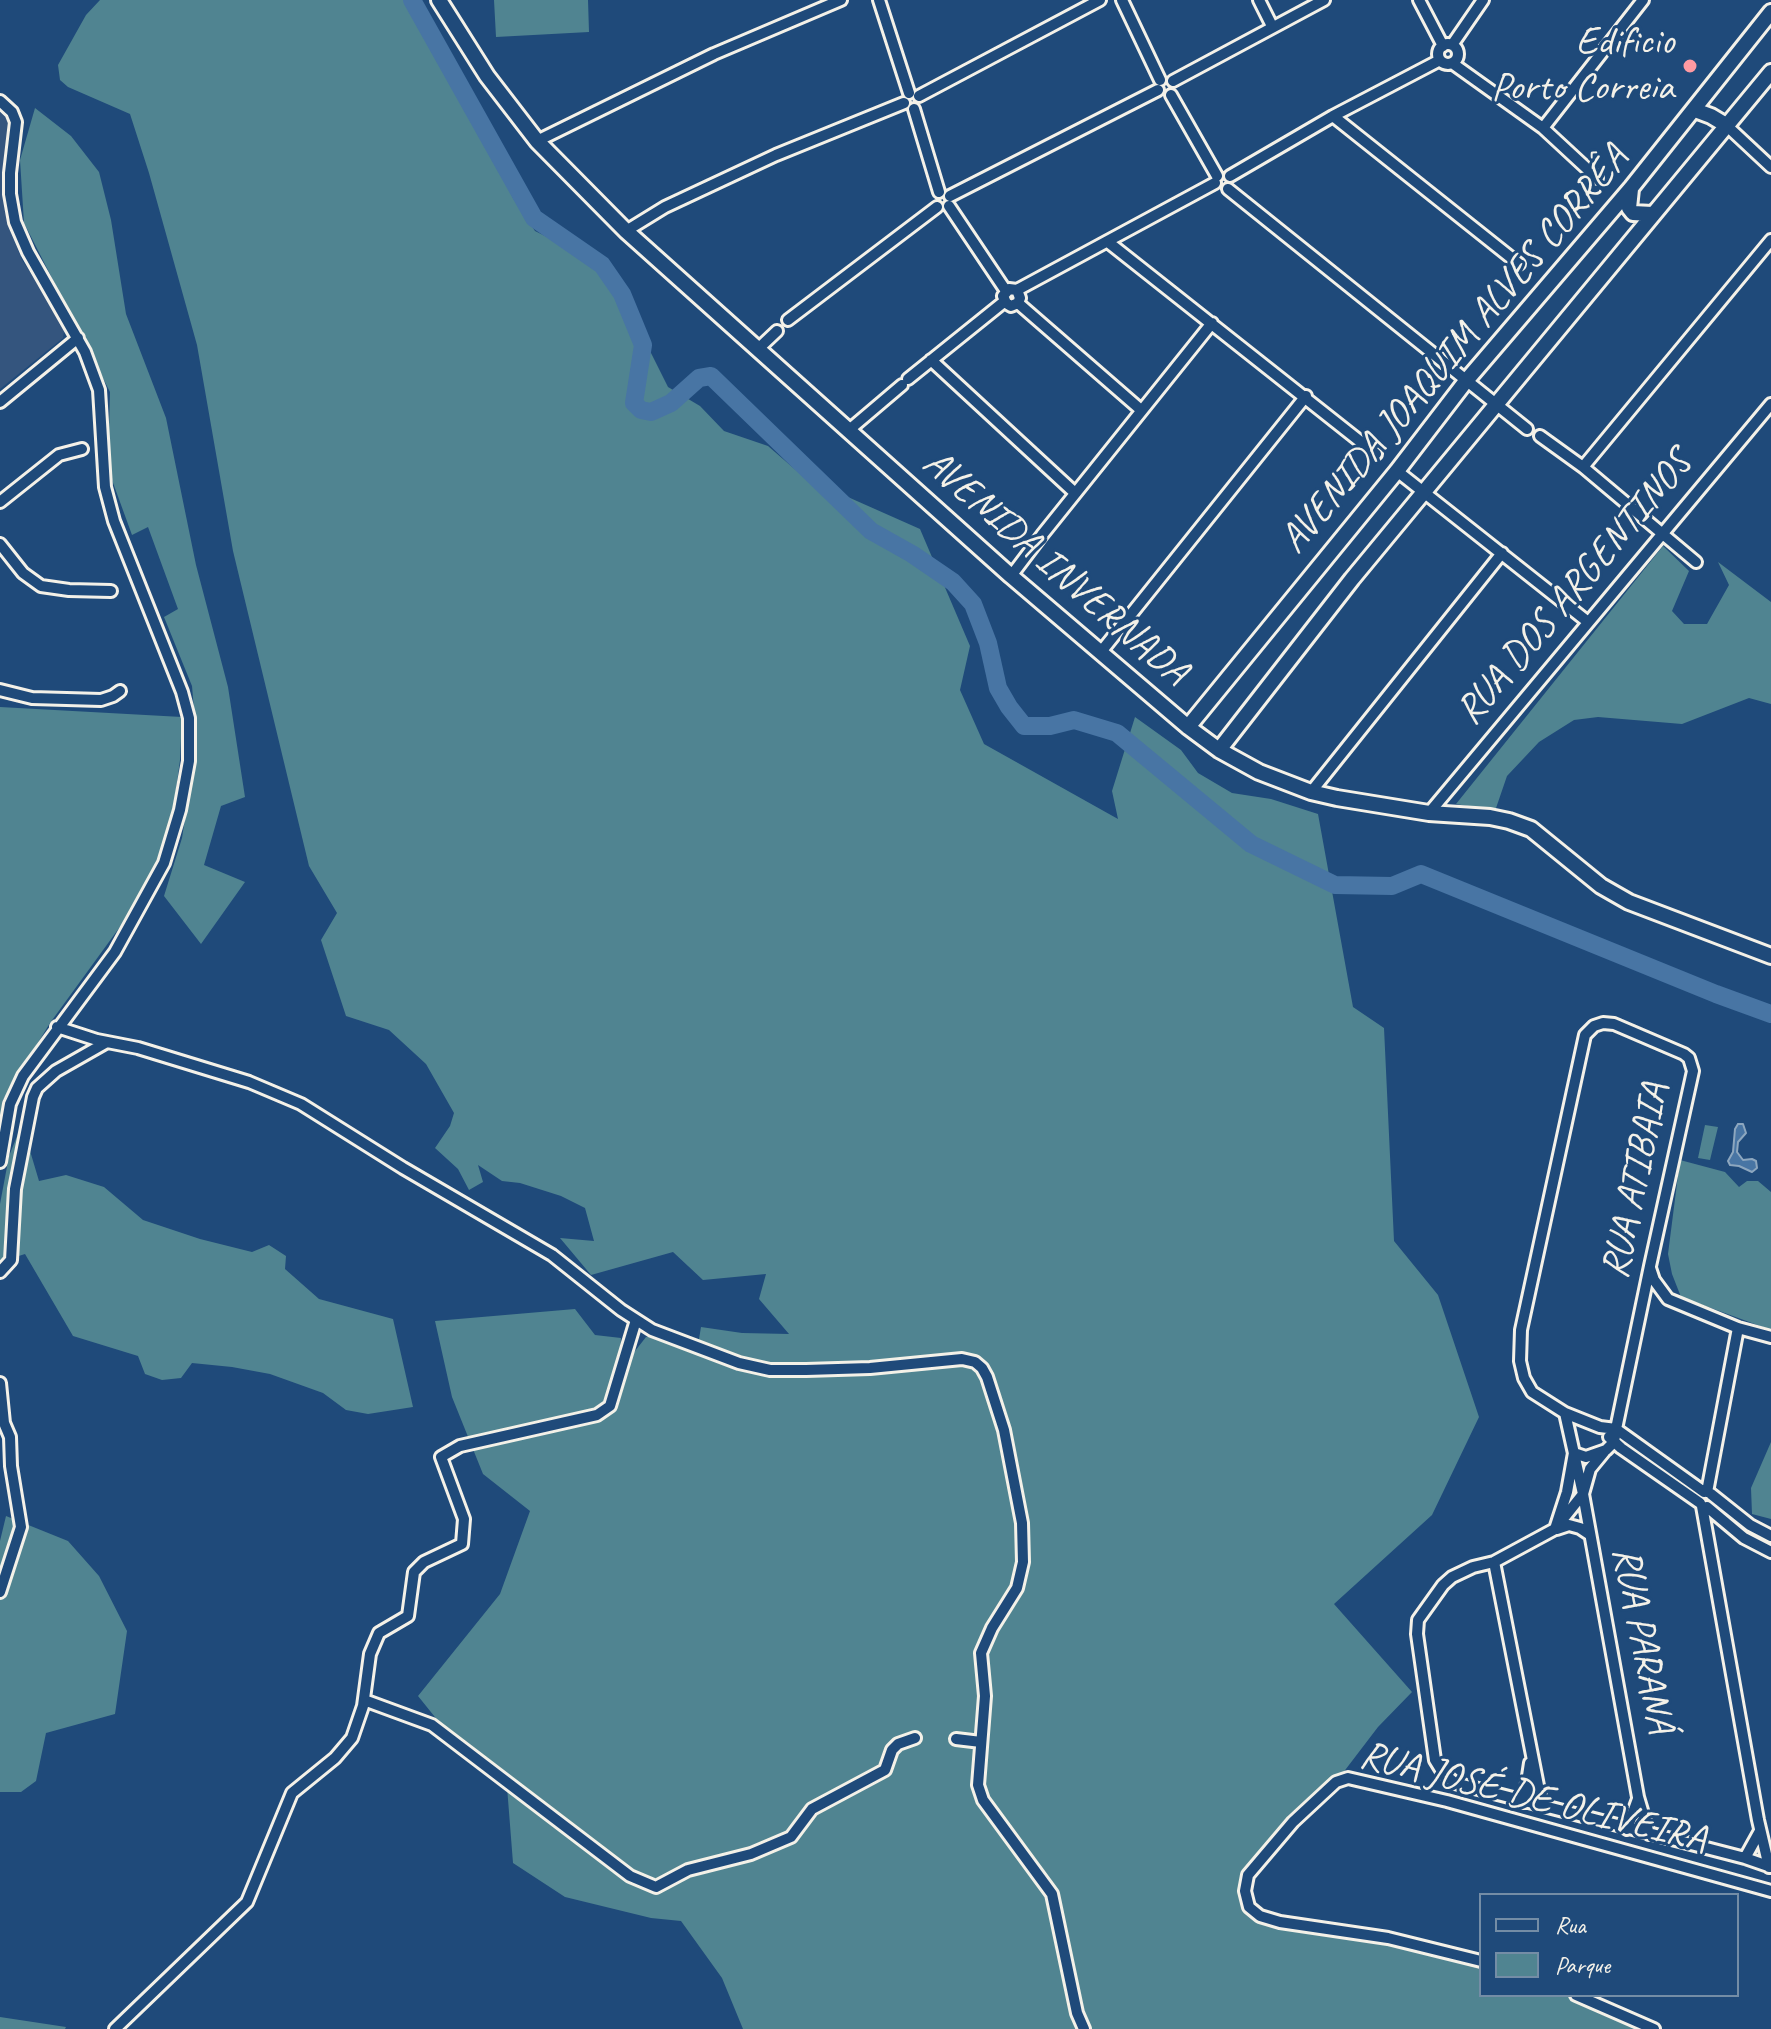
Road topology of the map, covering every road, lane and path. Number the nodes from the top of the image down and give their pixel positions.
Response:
1 (439, 0) edge
2 (841, 0) edge
3 (879, 0) edge
4 (1100, 0) edge
5 (1122, 0) edge
6 (1259, 0) edge
7 (1324, 0) edge
8 (1419, 0) edge
9 (1483, 0) edge
10 (1643, 0) edge
11 (1771, 12) edge
12 (1272, 26) junction
13 (1448, 45) junction
14 (1440, 60) junction
15 (1452, 63) junction
16 (1771, 72) edge
17 (1173, 81) junction
18 (1159, 85) junction
19 (1171, 95) junction
20 (912, 100) junction
21 (0, 101) edge
22 (1695, 110) junction
23 (1333, 116) junction
24 (1726, 125) junction
25 (1543, 128) junction
26 (537, 141) junction
27 (1771, 167) edge
28 (1230, 176) junction
29 (1597, 178) dead end
30 (1216, 180) junction
31 (1631, 188) junction
32 (1228, 189) junction
33 (946, 198) junction
34 (1652, 214) junction
35 (626, 231) junction
36 (1771, 240) edge
37 (1108, 242) junction
38 (1519, 264) dead end
39 (1009, 294) junction
40 (788, 320) dead end
41 (1212, 323) junction
42 (777, 331) dead end
43 (78, 338) junction
44 (758, 349) junction
45 (931, 360) junction
46 (1466, 381) junction
47 (1306, 396) junction
48 (0, 402) edge
49 (1496, 403) junction
50 (1771, 404) edge
51 (1141, 410) junction
52 (1527, 429) dead end
53 (849, 430) junction
54 (1540, 436) dead end
55 (82, 449) dead end
56 (1376, 454) dead end
57 (1583, 467) junction
58 (1397, 471) junction
59 (1425, 491) junction
60 (1075, 493) junction
61 (0, 502) edge
62 (1663, 536) junction
63 (0, 544) edge
64 (1502, 553) junction
65 (1696, 562) dead end
66 (1011, 576) junction
67 (111, 591) dead end
68 (1588, 622) junction
69 (1100, 653) junction
70 (0, 690) edge
71 (120, 691) dead end
72 (1188, 727) junction
73 (1219, 750) junction
74 (1311, 792) junction
75 (1429, 813) junction
76 (1771, 956) edge
77 (57, 1027) junction
78 (107, 1042) junction
79 (0, 1162) edge
80 (1650, 1266) junction
81 (0, 1272) edge
82 (636, 1320) junction
83 (1738, 1328) junction
84 (1771, 1337) edge
85 (0, 1383) edge
86 (1565, 1413) junction
87 (1600, 1427) junction
88 (1616, 1429) junction
89 (1610, 1446) junction
90 (1574, 1453) junction
91 (1708, 1493) junction
92 (1583, 1494) junction
93 (1703, 1505) junction
94 (1555, 1529) junction
95 (1589, 1534) junction
96 (1771, 1536) edge
97 (1771, 1552) edge
98 (1494, 1562) junction
99 (0, 1592) edge
100 (364, 1700) junction
101 (915, 1738) dead end
102 (956, 1739) dead end
103 (981, 1742) junction
104 (1531, 1753) junction
105 (1638, 1797) junction
106 (1524, 1802) junction
107 (1542, 1806) junction
108 (1627, 1829) junction
109 (1760, 1831) junction
110 (1649, 1834) junction
111 (1745, 1858) junction
112 (1770, 1867) edge
113 (1771, 1891) edge
114 (1479, 1961) edge
115 (1581, 1997) edge
116 (115, 2029) edge
117 (1084, 2029) edge
118 (1654, 2029) edge

1 - 26 main road, AVENIDA INVERNADA
2 - 26 street
3 - 20 street
4 - 20 street
5 - 18 street
6 - 12 street
7 - 12 street
8 - 13 street
9 - 13 street
10 - 25 street
11 - 22 main road, AVENIDA JOAQUIM ALVES CORRÊA
12 - 17 street
13 - 14 street
13 - 15 street
14 - 15 street
14 - 23 street
15 - 25 street
16 - 24 main road, AVENIDA JOAQUIM ALVES CORRÊA
17 - 18 street
17 - 19 street
18 - 19 street
18 - 33 street
19 - 30 street
20 - 33 street
20 - 35 street
21 - 43 street
22 - 24 main road
22 - 31 main road, AVENIDA JOAQUIM ALVES CORRÊA
23 - 28 street
23 - 38 street
24 - 27 street
24 - 34 main road, AVENIDA JOAQUIM ALVES CORRÊA
25 - 29 street
26 - 35 main road, AVENIDA INVERNADA
28 - 30 street
28 - 32 street
30 - 32 street
30 - 37 street
31 - 34 main road
31 - 46 main road, AVENIDA JOAQUIM ALVES CORRÊA
32 - 46 street
33 - 39 street
33 - 40 street
34 - 49 main road, AVENIDA JOAQUIM ALVES CORRÊA
35 - 44 main road, AVENIDA INVERNADA
36 - 57 street
37 - 39 street
37 - 41 street
39 - 45 street
39 - 51 street
41 - 47 street
41 - 51 street
42 - 44 street
43 - 48 street
43 - 77 street
44 - 53 main road, AVENIDA INVERNADA
45 - 53 street
45 - 60 street
46 - 49 street
46 - 58 main road, AVENIDA JOAQUIM ALVES CORRÊA
47 - 56 street
47 - 69 street
49 - 52 street
49 - 59 main road, AVENIDA JOAQUIM ALVES CORRÊA
50 - 62 street, RUA DOS ARGENTINOS
51 - 60 street
53 - 66 main road, AVENIDA INVERNADA
54 - 57 street
55 - 61 street
57 - 62 street
58 - 59 street
58 - 72 main road, AVENIDA JOAQUIM ALVES CORRÊA
59 - 64 street
59 - 73 main road, AVENIDA JOAQUIM ALVES CORRÊA
60 - 66 street
62 - 65 street
62 - 68 street, RUA DOS ARGENTINOS
63 - 67 street
64 - 68 street
64 - 74 street
66 - 69 main road, AVENIDA INVERNADA
68 - 75 street, RUA DOS ARGENTINOS
69 - 72 main road, AVENIDA INVERNADA
70 - 71 street
72 - 73 main road, AVENIDA INVERNADA
73 - 74 main road, AVENIDA INVERNADA
74 - 75 main road, AVENIDA INVERNADA
75 - 76 main road, AVENIDA INVERNADA
77 - 78 street
77 - 79 street
78 - 81 street
78 - 82 street
80 - 83 street
80 - 86 street, RUA ATIBAIA
80 - 88 street, RUA ATIBAIA
82 - 100 street
82 - 103 street
83 - 84 street
83 - 91 street
85 - 99 street
86 - 87 street
86 - 90 street, RUA PARANÁ
87 - 88 street
87 - 89 street
88 - 89 street, RUA ATIBAIA
88 - 91 street
89 - 90 street
89 - 92 street
89 - 93 street
90 - 92 street, RUA PARANÁ
90 - 94 street
91 - 93 street
91 - 96 street
92 - 94 street
92 - 95 street, RUA PARANÁ
93 - 97 street
93 - 109 street
94 - 95 street
94 - 98 street
95 - 105 street, RUA PARANÁ
98 - 104 street
98 - 106 street
100 - 101 street
100 - 116 street
102 - 103 street
103 - 117 street
104 - 106 street
104 - 107 street
105 - 108 street, RUA PARANÁ
105 - 110 street, RUA PARANÁ
106 - 107 street
107 - 108 street
108 - 110 street
109 - 111 street
109 - 112 street
110 - 111 street
111 - 112 street
113 - 114 street, RUA JOSÉ DE OLIVEIRA
115 - 118 street

